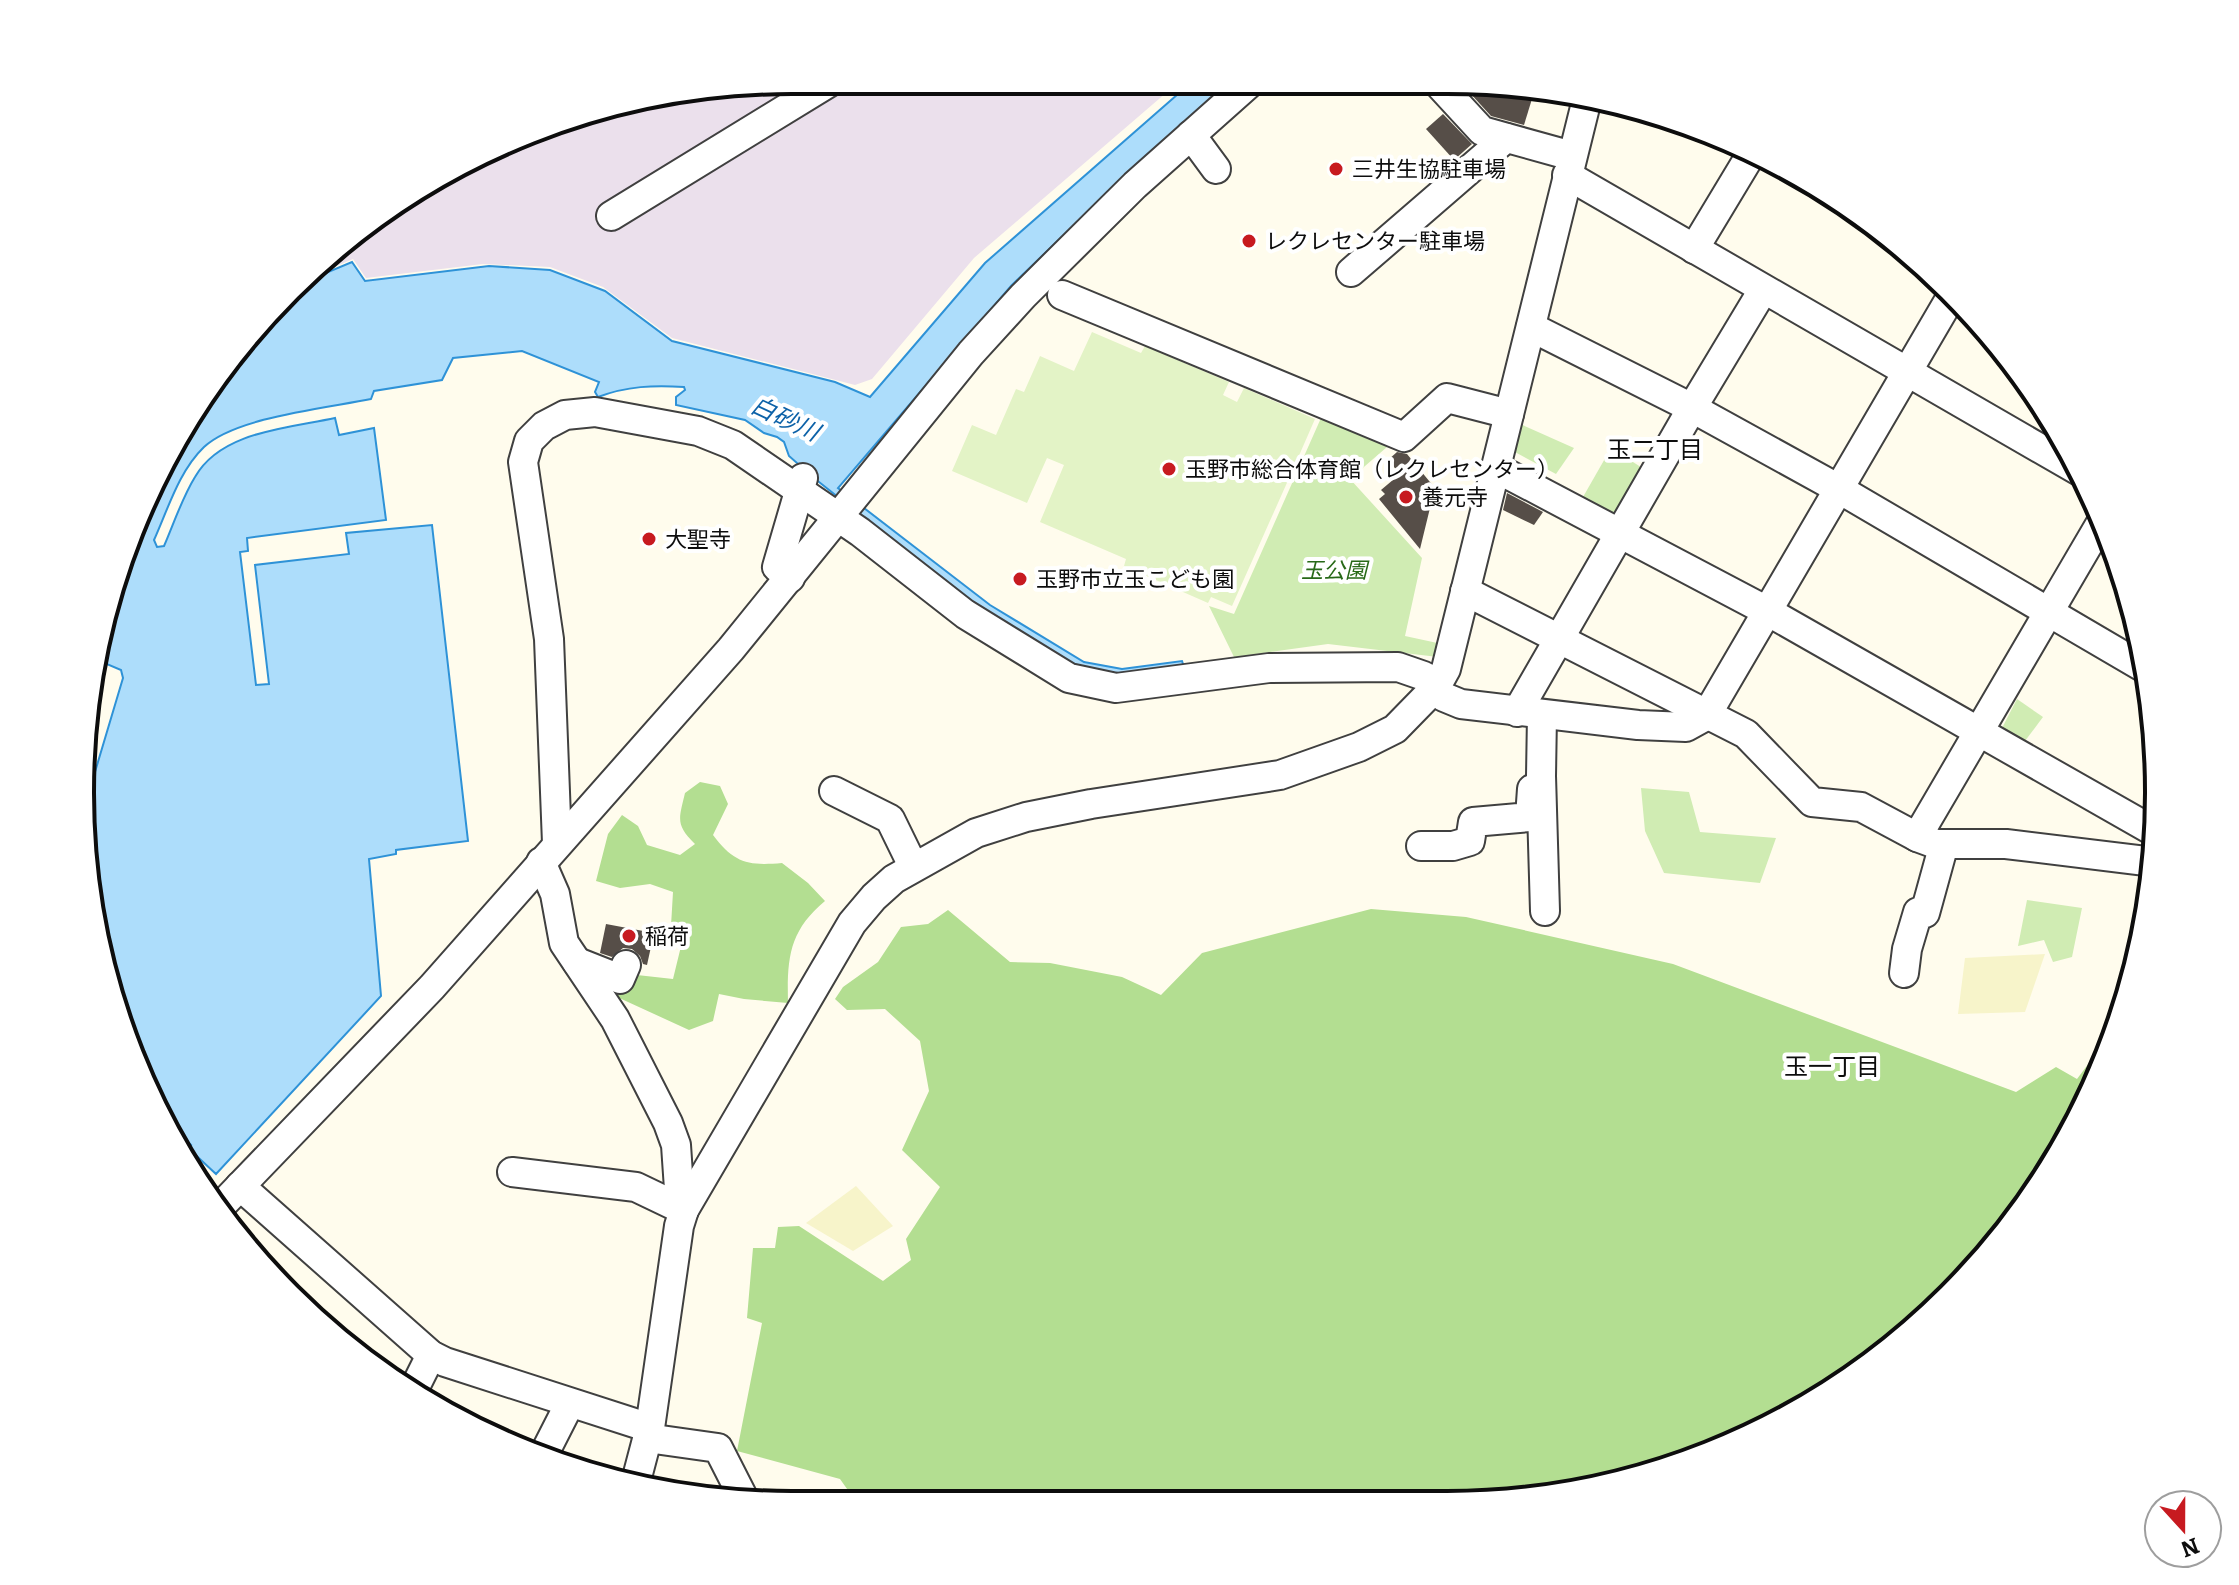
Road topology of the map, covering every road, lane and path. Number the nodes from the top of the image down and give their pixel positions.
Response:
1 (810, 94) edge
2 (1237, 94) edge
3 (1450, 94) edge
4 (1585, 107) edge
5 (1191, 135) junction
6 (1494, 135) junction
7 (1746, 162) edge
8 (1570, 166) junction
9 (1216, 169) dead end
10 (611, 216) dead end
11 (1694, 249) junction
12 (1351, 272) dead end
13 (1763, 290) junction
14 (1062, 295) dead end
15 (1946, 305) edge
16 (1531, 327) junction
17 (1906, 373) junction
18 (1692, 408) junction
19 (1509, 414) junction
20 (2060, 460) edge
21 (1496, 468) junction
22 (801, 484) junction
23 (1839, 489) junction
24 (847, 507) junction
25 (2095, 533) edge
26 (1619, 534) junction
27 (790, 578) junction
28 (1465, 591) junction
29 (1767, 611) junction
30 (2048, 613) junction
31 (1559, 641) junction
32 (2133, 661) edge
33 (1436, 687) junction
34 (1529, 714) junction
35 (1706, 716) junction
36 (1978, 731) junction
37 (1541, 788) junction
38 (834, 791) dead end
39 (2144, 826) edge
40 (1930, 841) junction
41 (1421, 846) dead end
42 (549, 852) junction
43 (2142, 860) edge
44 (913, 866) junction
45 (1545, 911) dead end
46 (577, 962) junction
47 (626, 965) dead end
48 (1904, 973) dead end
49 (512, 1172) dead end
50 (240, 1186) junction
51 (226, 1201) edge
52 (684, 1210) junction
53 (431, 1355) junction
54 (418, 1381) edge
55 (570, 1403) junction
56 (648, 1433) junction
57 (548, 1446) edge
58 (638, 1473) edge
59 (739, 1489) edge

1 - 10 street
2 - 5 street
3 - 6 street
4 - 8 street
5 - 9 street
5 - 24 street
6 - 8 street
6 - 12 street
7 - 11 street
8 - 11 street
8 - 16 street
11 - 13 street
13 - 17 street
13 - 18 street
14 - 19 street
15 - 17 street
16 - 18 street
16 - 19 street
17 - 20 street
17 - 23 street
18 - 23 street
18 - 26 street
19 - 21 street
21 - 26 street
21 - 28 street
22 - 24 street
22 - 27 street
22 - 42 street
23 - 29 street
23 - 30 street
24 - 27 street
24 - 33 street
25 - 30 street
26 - 29 street
26 - 31 street
27 - 42 street
28 - 31 street
28 - 33 street
29 - 35 street
29 - 36 street
30 - 32 street
30 - 36 street
31 - 34 street
31 - 35 street
33 - 34 street
33 - 44 street
34 - 35 street
34 - 37 street
35 - 40 street
36 - 39 street
36 - 40 street
37 - 41 street
37 - 45 street
38 - 44 street
40 - 43 street
40 - 48 street
42 - 46 street
42 - 50 street
44 - 52 street
46 - 47 street
46 - 52 street
49 - 52 street
50 - 51 street
50 - 53 street
52 - 56 street
53 - 54 street
53 - 55 street
55 - 56 street
55 - 57 street
56 - 58 street
56 - 59 street

